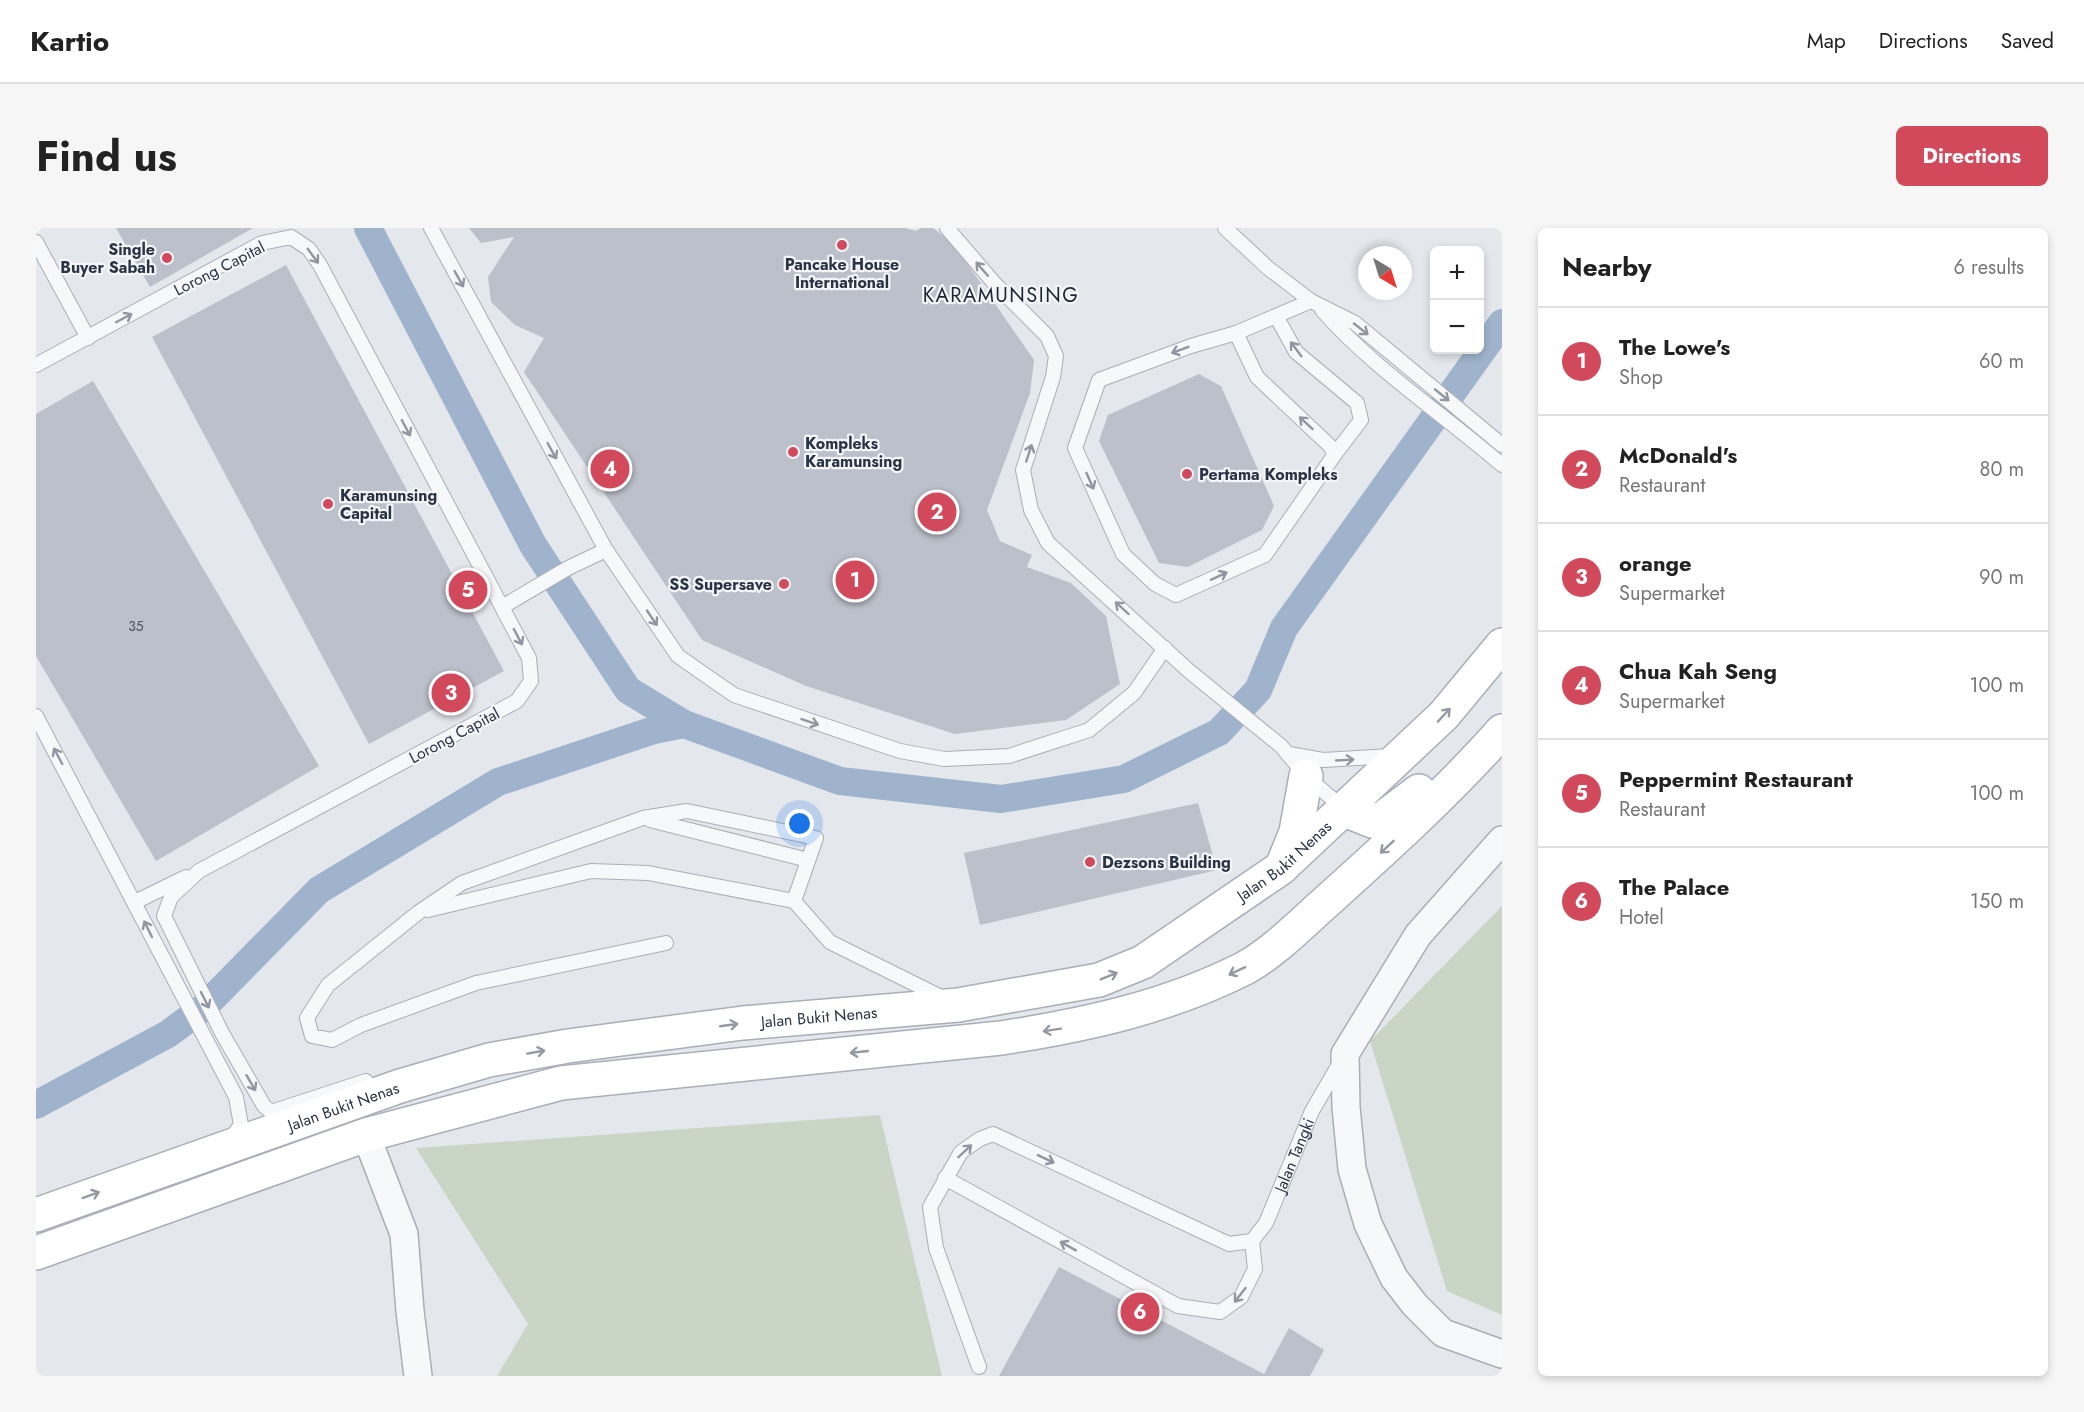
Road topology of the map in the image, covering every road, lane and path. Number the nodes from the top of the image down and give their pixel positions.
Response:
1 (431, 228) edge
2 (947, 228) edge
3 (1225, 228) edge
4 (37, 249) edge
5 (1313, 302) junction
6 (1276, 316) junction
7 (1236, 333) junction
8 (88, 338) junction
9 (36, 365) edge
10 (1502, 445) edge
11 (1335, 454) junction
12 (1502, 465) edge
13 (606, 550) junction
14 (502, 607) junction
15 (1502, 645) edge
16 (1165, 648) junction
17 (36, 716) edge
18 (1502, 720) edge
19 (1502, 731) edge
20 (1402, 756) junction
21 (1292, 759) junction
22 (1345, 810) junction
23 (643, 818) junction
24 (1502, 840) edge
25 (808, 860) junction
26 (1281, 868) junction
27 (199, 871) junction
28 (794, 901) junction
29 (135, 902) junction
30 (419, 912) junction
31 (666, 943) dead end
32 (958, 1005) junction
33 (1345, 1054) junction
34 (489, 1060) junction
35 (366, 1135) junction
36 (227, 1145) junction
37 (945, 1178) junction
38 (36, 1215) edge
39 (1252, 1241) junction
40 (36, 1253) edge
41 (1502, 1354) edge
42 (979, 1366) dead end
43 (418, 1376) edge

1 -> 13 lane
16 -> 2 lane
3 - 5 lane
4 - 8 lane
5 - 6 lane
5 -> 10 lane
5 - 12 lane
6 - 7 lane
11 -> 6 lane
11 -> 7 lane
7 -> 11 lane
8 - 9 lane, Lorong Capital
8 -> 14 lane, Lorong Capital
13 - 14 lane
13 -> 16 lane
14 -> 27 lane, Lorong Capital
20 -> 15 main road, Jalan Bukit Nenas
16 - 21 lane
29 -> 17 lane
18 - 22 main road
19 -> 35 main road
21 -> 20 lane
20 - 22 main road, Jalan Bukit Nenas
21 - 22 lane
21 - 26 main road
22 - 26 main road, Jalan Bukit Nenas
23 - 25 lane
23 - 25 lane
23 - 30 lane
24 - 33 street, Jalan Tangki
25 - 28 lane
32 -> 26 main road, Jalan Bukit Nenas
27 - 29 lane
27 -> 34 lane, Lorong Capital
28 - 30 lane
28 - 32 lane
36 -> 29 lane
30 - 31 lane
34 -> 32 main road, Jalan Bukit Nenas
33 - 39 lane, Jalan Tangki
33 - 41 street
34 - 36 main road, Jalan Bukit Nenas
35 - 40 main road
35 - 43 street
38 -> 36 main road, Jalan Bukit Nenas
37 -> 39 lane
39 -> 37 lane
37 - 42 lane

